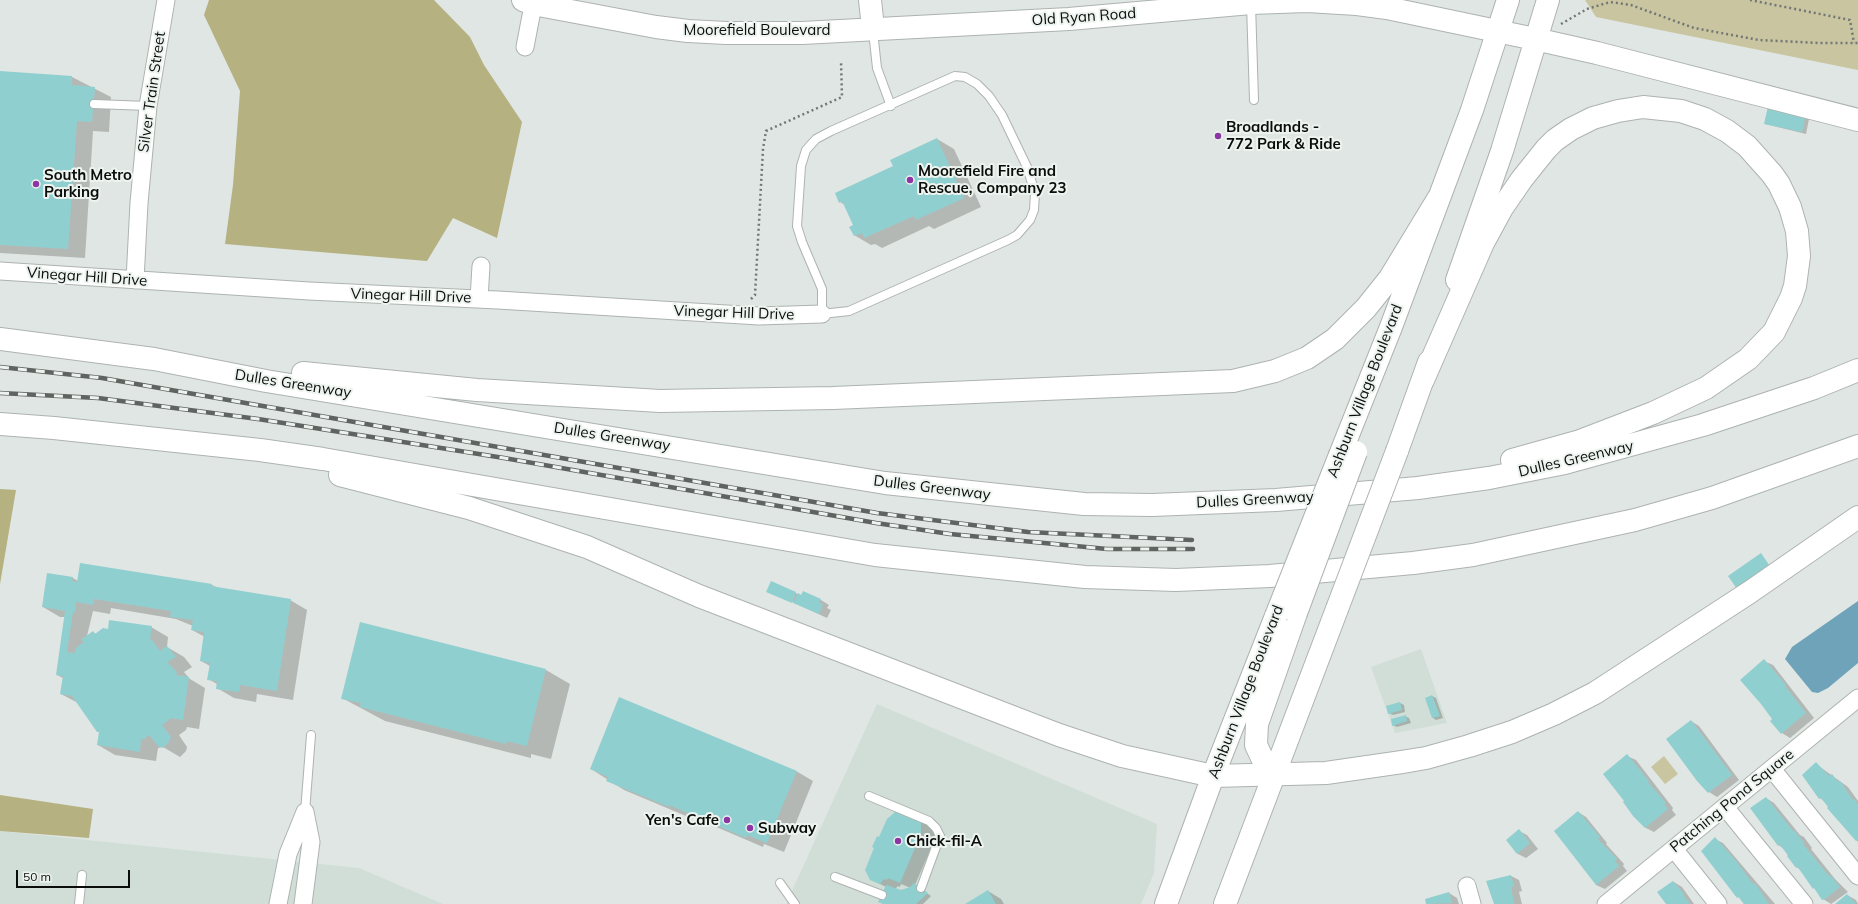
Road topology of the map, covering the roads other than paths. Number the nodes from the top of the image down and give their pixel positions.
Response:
1 (166, 0) edge
2 (870, 0) edge
3 (1306, 0) edge
4 (1508, 0) edge
5 (1548, 0) edge
6 (530, 1) edge
7 (1209, 3) edge
8 (1251, 3) junction
9 (873, 28) junction
10 (1498, 32) junction
11 (1535, 39) junction
12 (525, 47) dead end
13 (1254, 100) dead end
14 (94, 104) dead end
15 (148, 106) junction
16 (891, 106) junction
17 (1858, 120) edge
18 (1438, 200) junction
19 (481, 266) dead end
20 (0, 271) edge
21 (135, 280) junction
22 (479, 299) junction
23 (822, 314) junction
24 (0, 339) edge
25 (154, 359) junction
26 (1858, 370) edge
27 (1423, 380) junction
28 (0, 424) edge
29 (1858, 446) edge
30 (260, 450) junction
31 (1418, 488) junction
32 (1858, 517) edge
33 (1286, 615) junction
34 (1858, 698) edge
35 (311, 735) dead end
36 (1772, 769) junction
37 (1275, 774) junction
38 (1213, 776) junction
39 (869, 796) dead end
40 (1725, 807) junction
41 (305, 812) junction
42 (1674, 848) junction
43 (82, 875) dead end
44 (1858, 876) edge
45 (835, 877) dead end
46 (780, 883) dead end
47 (1467, 886) dead end
48 (921, 888) dead end
49 (882, 894) dead end
50 (79, 904) edge
51 (278, 904) edge
52 (303, 904) edge
53 (795, 904) edge
54 (1166, 904) edge
55 (1225, 904) edge
56 (1472, 904) edge
57 (1606, 904) edge
58 (1718, 904) edge
59 (1804, 904) edge

1 - 15 street, Silver Train Street
2 - 9 main road
3 - 8 main road, Old Ryan Road
3 - 10 main road, Old Ryan Road
4 - 10 main road, Ashburn Village Boulevard
5 - 11 main road
6 - 9 main road, Moorefield Boulevard
6 - 12 street
7 - 8 main road, Old Ryan Road
7 - 9 main road, Old Ryan Road
8 - 13 lane
9 - 16 lane
10 - 11 main road, Old Ryan Road
10 - 18 main road, Ashburn Village Boulevard
11 - 17 main road, Old Ryan Road
11 - 27 main road
14 - 15 lane
15 - 21 street, Silver Train Street
16 - 23 lane
16 - 23 lane
18 - 25 main road
18 - 33 main road, Ashburn Village Boulevard, bridge
19 - 22 street
20 - 21 street, Vinegar Hill Drive
21 - 22 street, Vinegar Hill Drive
22 - 23 street, Vinegar Hill Drive
24 - 25 main road, Dulles Greenway
25 - 31 main road, Dulles Greenway
26 - 31 main road, Dulles Greenway
27 - 31 main road
27 - 37 main road, bridge
28 - 30 main road
29 - 30 main road
30 - 38 main road
32 - 37 main road
33 - 37 main road
33 - 38 main road, Ashburn Village Boulevard
34 - 36 street, Patching Pond Square
35 - 41 lane
36 - 40 street, Patching Pond Square
36 - 44 street
37 - 38 main road
37 - 55 main road
38 - 54 main road, Ashburn Village Boulevard
39 - 48 lane
40 - 42 street, Patching Pond Square
40 - 59 street
41 - 51 street
41 - 52 street
42 - 57 street, Patching Pond Square
42 - 58 street
43 - 50 lane
45 - 49 lane
46 - 53 lane
47 - 56 street

